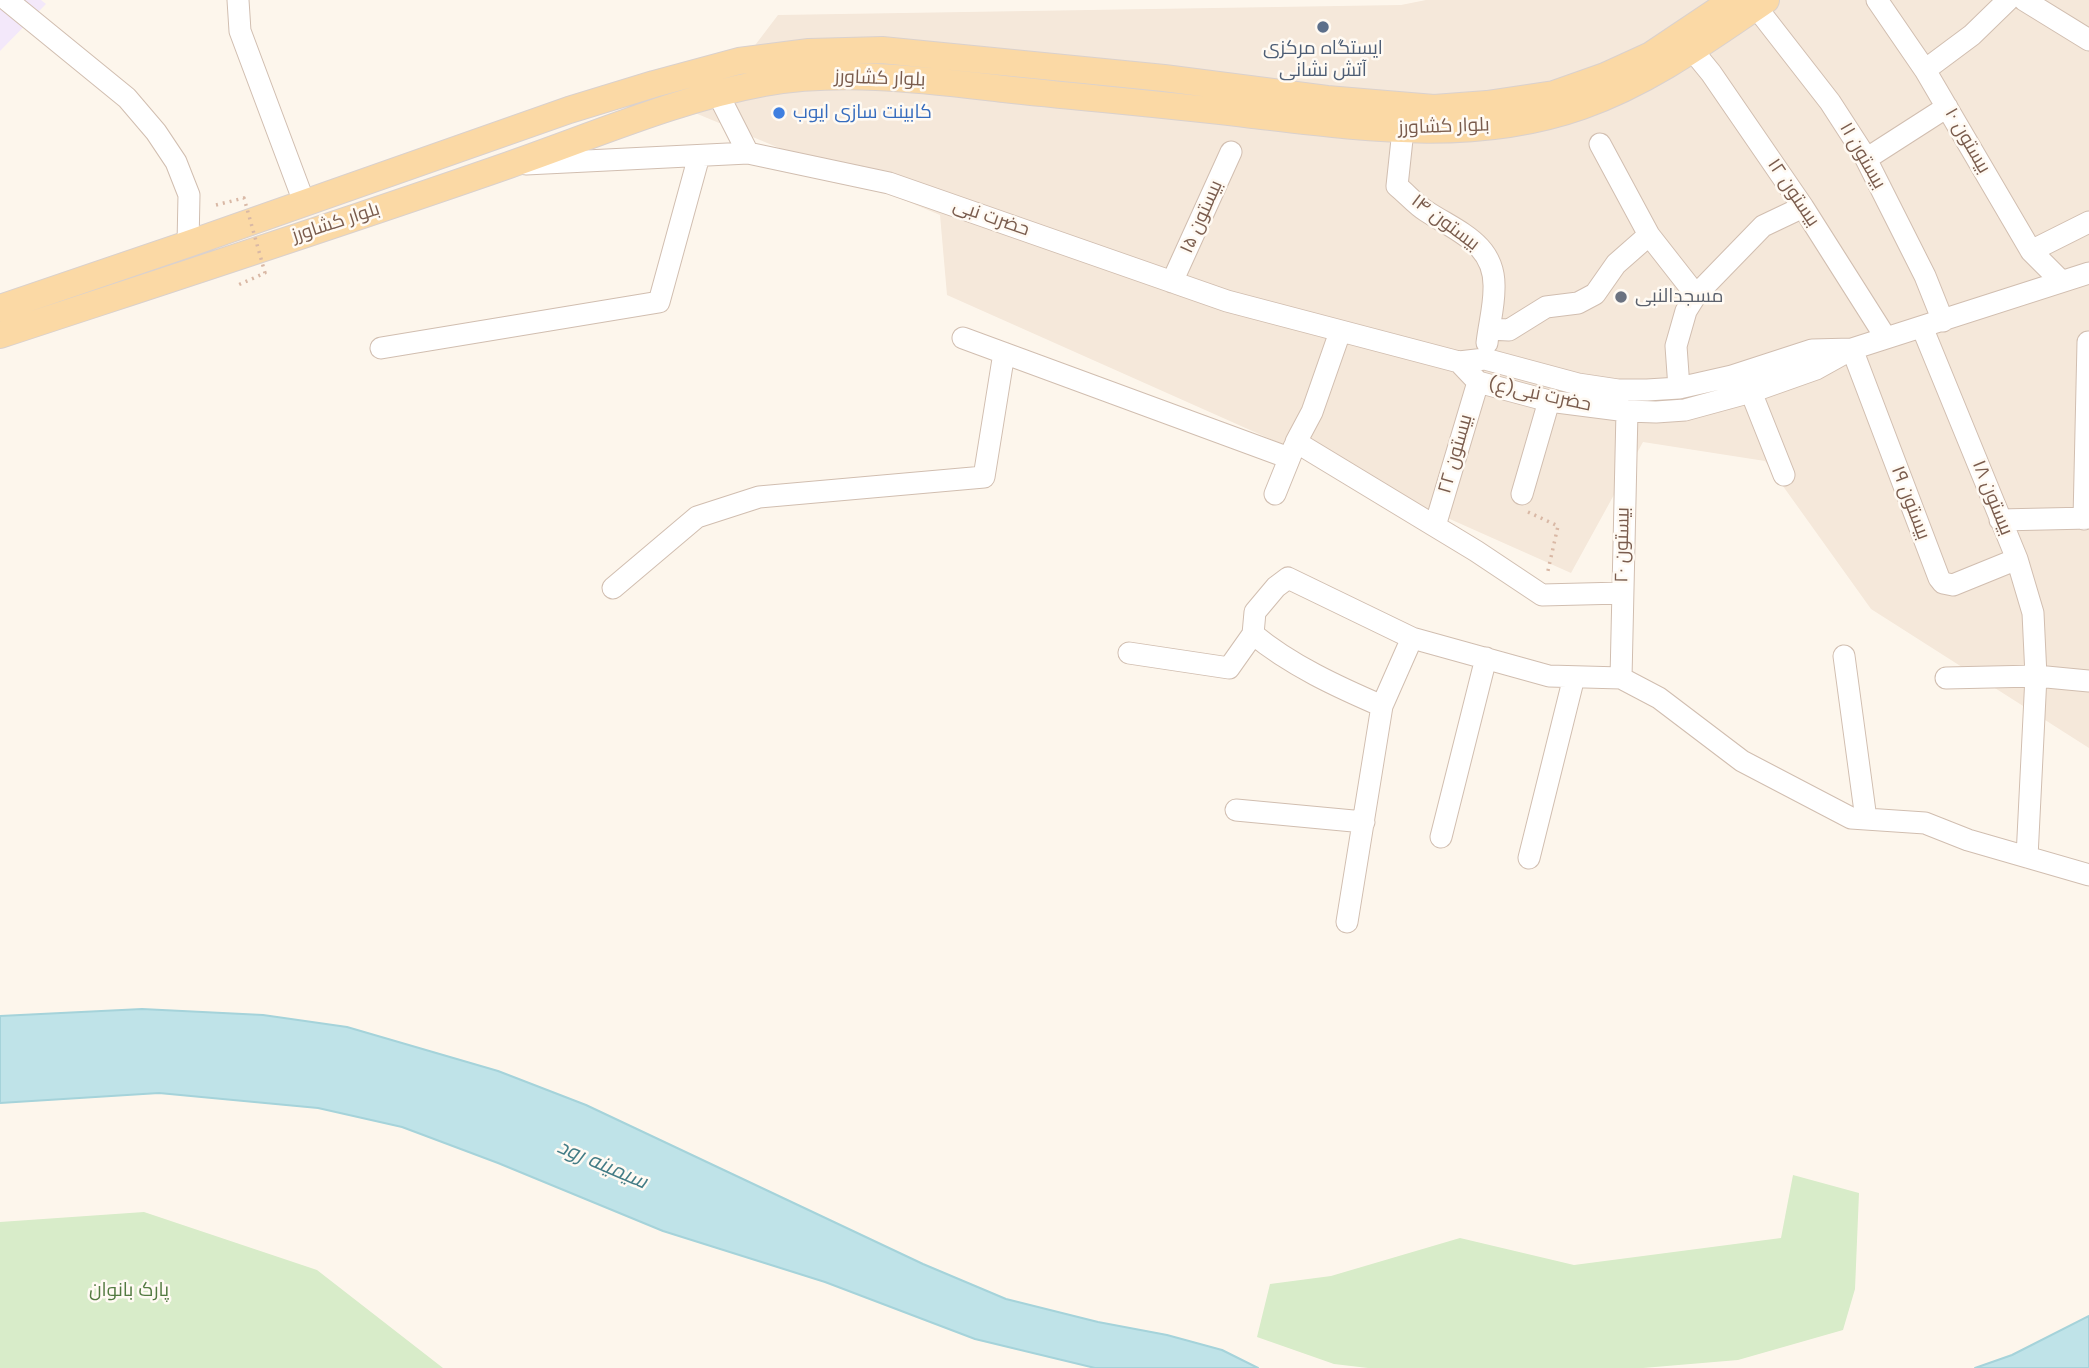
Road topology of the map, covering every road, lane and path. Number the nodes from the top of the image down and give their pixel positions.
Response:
1 (7, 0) edge
2 (238, 0) edge
3 (1877, 0) edge
4 (2008, 0) edge
5 (2024, 0) edge
6 (1751, 2) edge
7 (2089, 40) edge
8 (1693, 51) junction
9 (1925, 70) junction
10 (718, 94) junction
11 (1947, 107) junction
12 (1325, 112) junction
13 (1404, 130) junction
14 (1600, 144) dead end
15 (1231, 152) dead end
16 (748, 153) junction
17 (699, 156) junction
18 (1866, 159) junction
19 (511, 165) junction
20 (304, 202) junction
21 (216, 205) dead end
22 (1803, 207) junction
23 (2089, 222) edge
24 (1649, 235) junction
25 (188, 244) junction
26 (2031, 251) junction
27 (2089, 273) edge
28 (2060, 280) junction
29 (1172, 282) junction
30 (238, 285) dead end
31 (1696, 295) junction
32 (0, 308) edge
33 (1943, 321) junction
34 (1922, 327) junction
35 (1489, 329) junction
36 (1340, 332) junction
37 (0, 335) edge
38 (963, 338) dead end
39 (1886, 338) junction
40 (2088, 342) edge
41 (381, 348) dead end
42 (1852, 349) junction
43 (1004, 353) junction
44 (1485, 359) junction
45 (1459, 362) junction
46 (1478, 382) junction
47 (1679, 388) junction
48 (1751, 392) junction
49 (1549, 401) junction
50 (1627, 411) junction
51 (1293, 450) junction
52 (1784, 475) dead end
53 (1275, 494) dead end
54 (1522, 494) joint
55 (2087, 518) edge
56 (2000, 520) junction
57 (1435, 526) junction
58 (2017, 559) junction
59 (613, 588) dead end
60 (1622, 593) junction
61 (1542, 595) junction
62 (1252, 634) junction
63 (1412, 638) junction
64 (1129, 653) dead end
65 (1844, 656) dead end
66 (1486, 658) junction
67 (2036, 676) junction
68 (1574, 677) junction
69 (1620, 678) junction
70 (1946, 678) dead end
71 (2089, 681) edge
72 (1382, 706) junction
73 (1236, 810) dead end
74 (1866, 819) junction
75 (1363, 822) junction
76 (1441, 837) dead end
77 (2027, 857) junction
78 (1529, 858) dead end
79 (2089, 875) edge
80 (1347, 922) dead end

1 - 25 street
2 - 20 street
3 - 9 street, بیستون ۱۰
4 - 9 street
5 - 7 street
6 - 8 main road, بلوار کشاورز
6 - 12 main road, بلوار کشاورز
6 - 18 street, بیستون ۱۱
8 - 13 main road, بلوار کشاورز
8 - 22 street, بیستون ۱۲
9 - 11 street, بیستون ۱۰
10 - 12 main road, بلوار کشاورز
10 - 16 street
10 - 19 main road, بلوار کشاورز
11 - 18 street
11 - 26 street, بیستون ۱۰
12 - 13 main road, بلوار کشاورز
12 - 20 main road, بلوار کشاورز
13 - 35 street, بیستون ۱۴
14 - 24 street
15 - 29 street, بیستون ۱۵
16 - 17 street, حضرت نبی
16 - 29 street, حضرت نبی
17 - 19 street, حضرت نبی
17 - 41 street
18 - 33 street, بیستون ۱۱
19 - 37 main road, بلوار کشاورز
20 - 25 main road, بلوار کشاورز
21 - 30 path, bridge
22 - 31 street
22 - 39 street, بیستون ۱۲
23 - 26 street
24 - 31 street
24 - 35 street
25 - 32 main road, بلوار کشاورز
26 - 28 street, بیستون ۱۰
27 - 28 street, حضرت نبی(ع)
28 - 33 street, حضرت نبی(ع)
29 - 36 street, حضرت نبی
31 - 47 street
33 - 34 street, حضرت نبی(ع)
34 - 39 street, حضرت نبی(ع)
34 - 56 street, بیستون ۱۸
35 - 44 street, بیستون ۱۴
36 - 45 street, حضرت نبی
36 - 51 street
38 - 43 street
39 - 42 street, حضرت نبی(ع)
40 - 55 street
42 - 47 street, حضرت نبی(ع)
42 - 48 street, حضرت نبی(ع)
42 - 58 street, بیستون ۱۹
43 - 51 street
43 - 59 street
44 - 45 street, حضرت نبی(ع)
44 - 47 street, حضرت نبی(ع)
45 - 46 street, حضرت نبی(ع)
46 - 49 street, حضرت نبی(ع)
46 - 57 street, بیستون ۲۲
48 - 50 street, حضرت نبی(ع)
48 - 52 street
49 - 50 street, حضرت نبی(ع)
49 - 54 street
50 - 60 street, بیستون ۲۰
51 - 53 street
51 - 57 street
54 - 61 path
55 - 56 street
56 - 58 street, بیستون ۱۸
57 - 61 street
58 - 67 street, بیستون ۱۸
60 - 61 street
60 - 69 street, بیستون ۲۰
62 - 63 street
62 - 64 street
62 - 72 street
63 - 66 street
63 - 72 street
65 - 74 street
66 - 68 street
66 - 76 street
67 - 70 street
67 - 71 street
67 - 77 street, بیستون ۱۸
68 - 69 street
68 - 78 street
69 - 74 street
72 - 75 street
73 - 75 street
74 - 77 street
75 - 80 street
77 - 79 street

